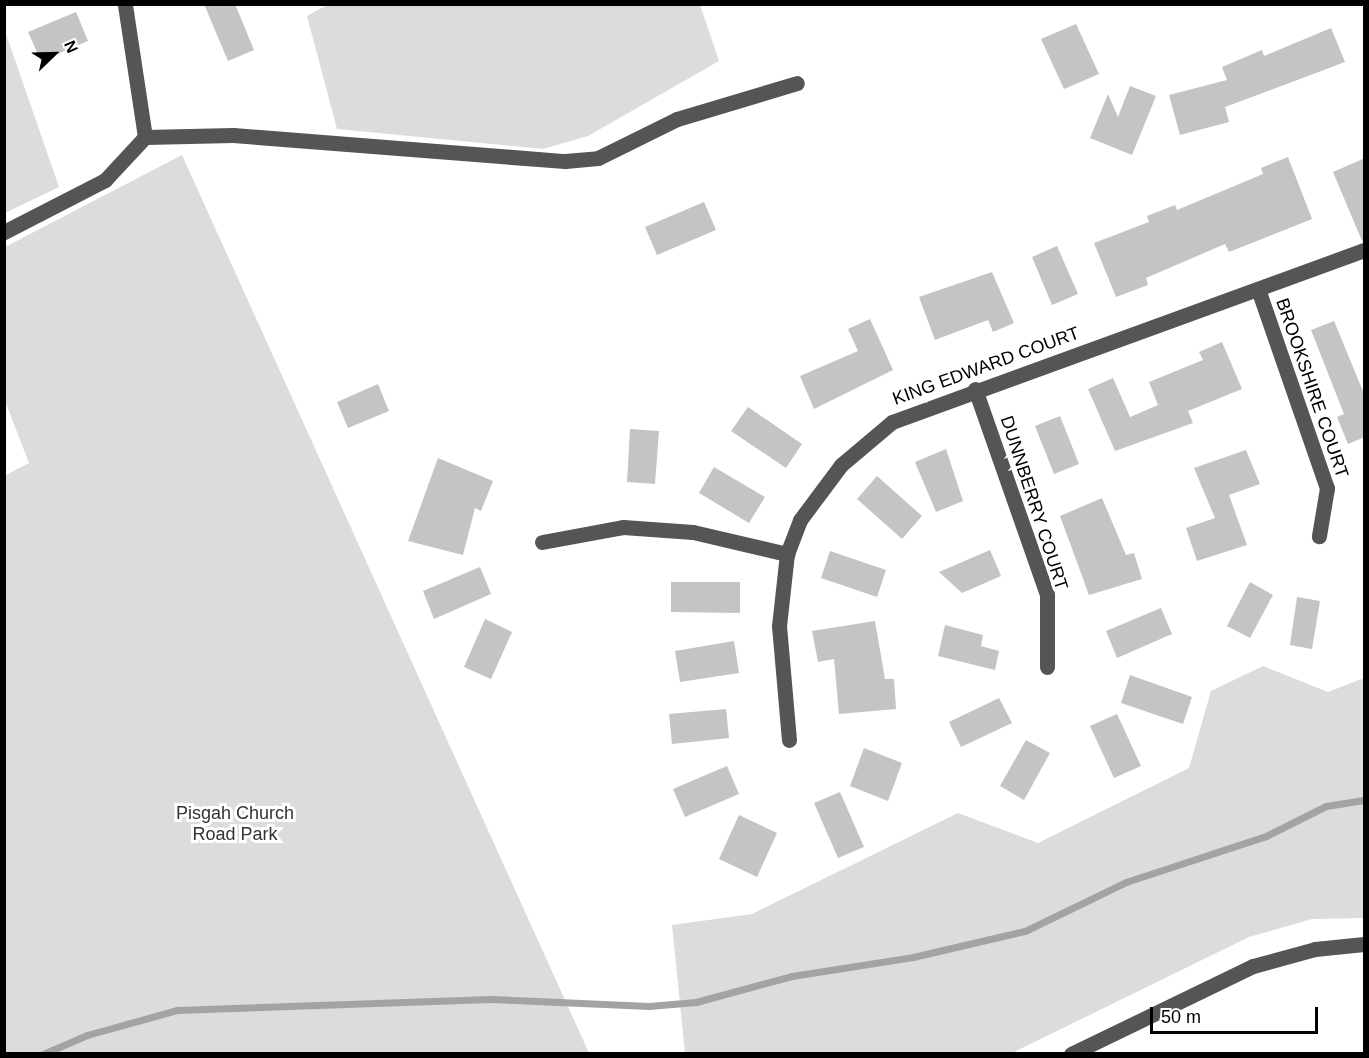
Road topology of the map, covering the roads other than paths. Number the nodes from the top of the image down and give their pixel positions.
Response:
1 (125, 4) edge
2 (797, 83) dead end
3 (145, 137) junction
4 (4, 232) edge
5 (1365, 250) edge
6 (1258, 288) junction
7 (975, 389) junction
8 (1318, 536) dead end
9 (542, 542) dead end
10 (787, 554) junction
11 (1047, 667) dead end
12 (789, 740) dead end
13 (1365, 944) edge
14 (1071, 1053) edge

1 - 3 street
2 - 3 street
3 - 4 street
5 - 6 street, KING EDWARD COURT
6 - 7 street, KING EDWARD COURT
6 - 8 street, BROOKSHIRE COURT
7 - 10 street, KING EDWARD COURT
7 - 11 street, DUNNBERRY COURT
9 - 10 street
10 - 12 street, KING EDWARD COURT
13 - 14 street

